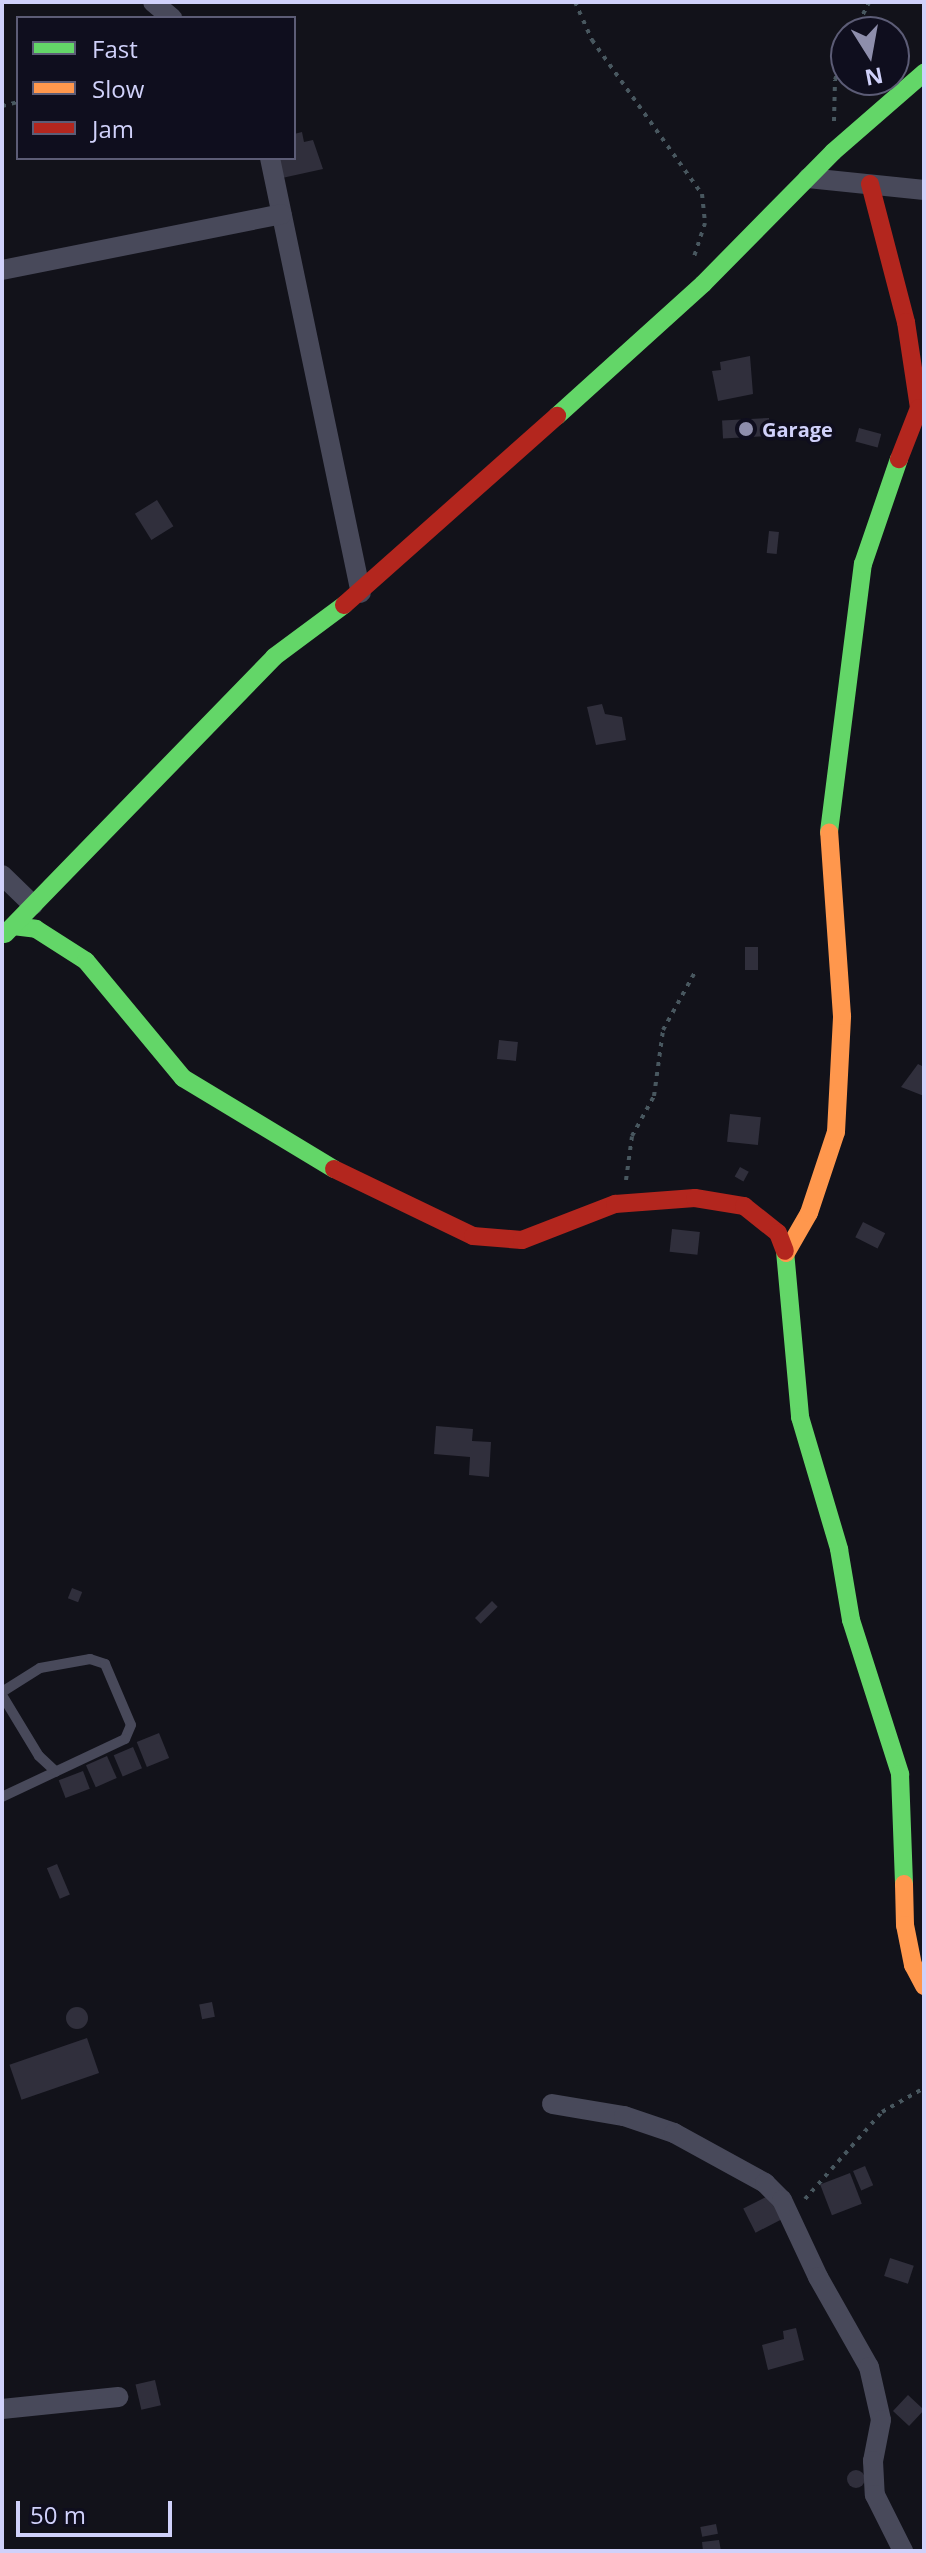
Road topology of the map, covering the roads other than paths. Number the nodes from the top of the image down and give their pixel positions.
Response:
1 (153, 2) edge
2 (170, 16) edge
3 (924, 73) edge
4 (270, 160) edge
5 (808, 178) junction
6 (870, 184) junction
7 (924, 190) edge
8 (281, 214) junction
9 (2, 270) edge
10 (361, 593) junction
11 (2, 875) edge
12 (33, 905) junction
13 (8, 932) edge
14 (786, 1253) junction
15 (2, 1694) edge
16 (56, 1772) junction
17 (2, 1797) edge
18 (924, 1986) edge
19 (552, 2104) dead end
20 (118, 2397) dead end
21 (2, 2409) edge
22 (903, 2551) edge

1 - 2 street
3 - 5 street
4 - 8 street
5 - 6 street
5 - 10 street
6 - 7 street
6 - 14 street
8 - 9 street
8 - 10 street
10 - 12 street
11 - 12 street
12 - 13 street
13 - 14 street
14 - 18 street
15 - 16 lane
15 - 16 lane
16 - 17 lane
19 - 22 street
20 - 21 street

